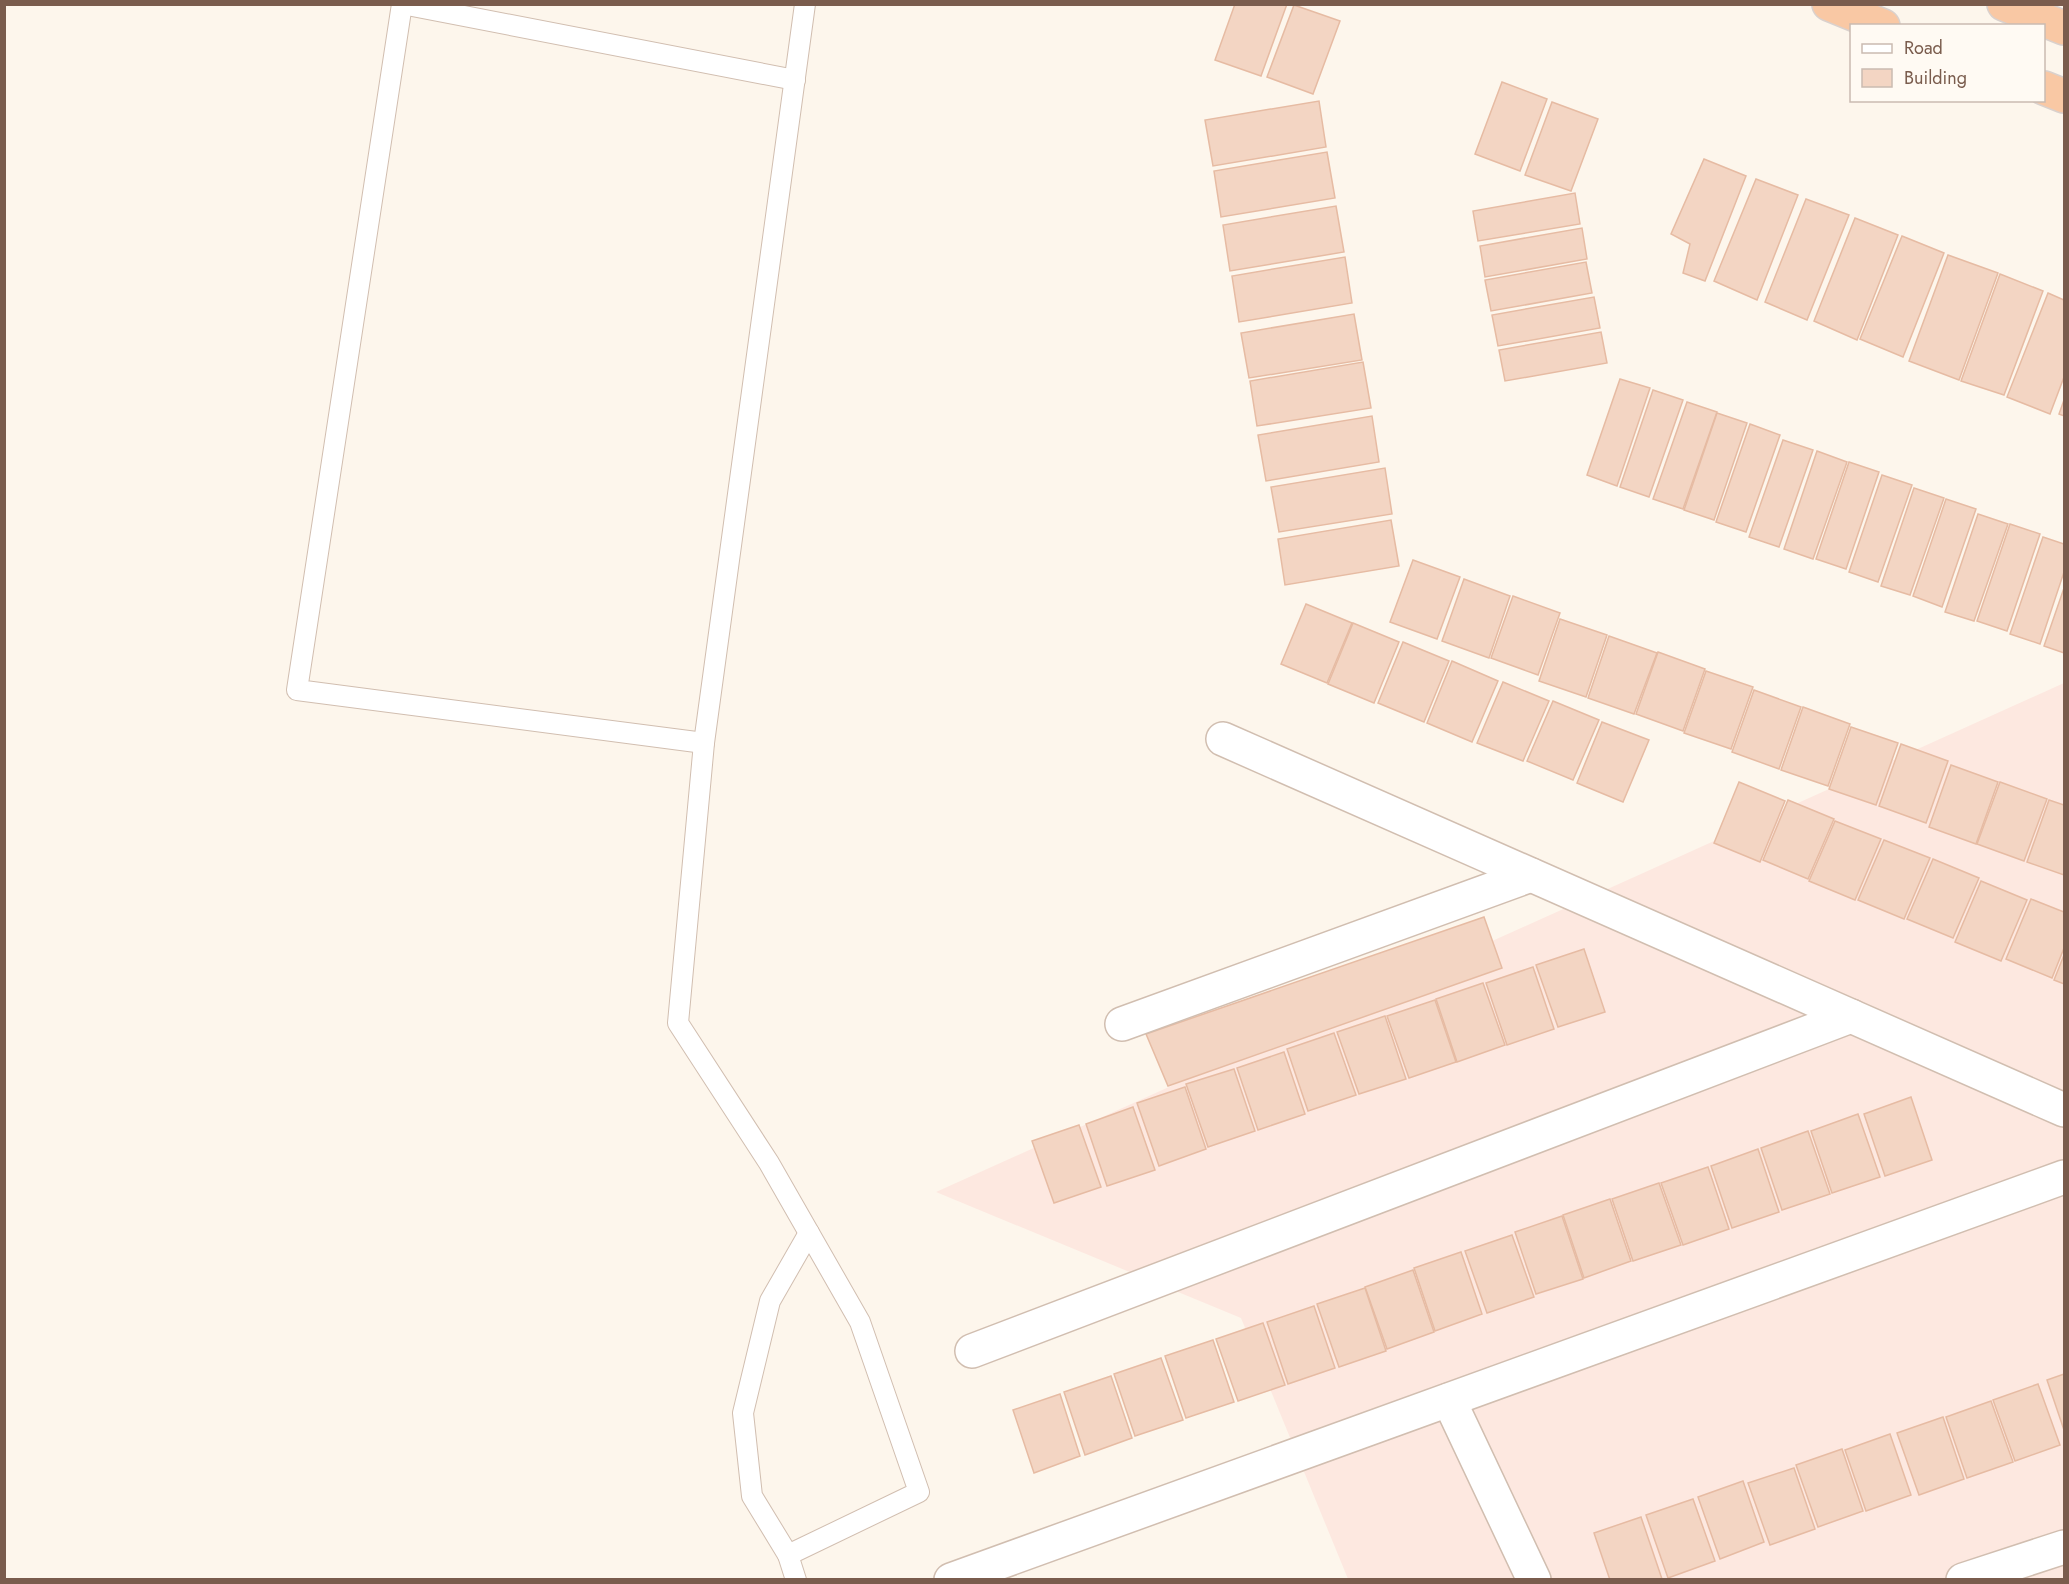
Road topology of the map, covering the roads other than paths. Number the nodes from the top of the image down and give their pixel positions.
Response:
1 (805, 4) edge
2 (1829, 4) edge
3 (2004, 4) edge
4 (1878, 24) edge
5 (2064, 28) edge
6 (795, 80) junction
7 (2045, 89) edge
8 (2064, 96) edge
9 (1223, 739) dead end
10 (704, 743) junction
11 (1531, 875) junction
12 (1851, 1016) junction
13 (1122, 1024) dead end
14 (2064, 1110) edge
15 (2064, 1177) edge
16 (809, 1233) junction
17 (972, 1351) dead end
18 (1449, 1400) junction
19 (2064, 1547) edge
20 (788, 1555) junction
21 (796, 1580) edge
22 (951, 1580) edge
23 (1534, 1580) edge
24 (1963, 1580) edge

1 - 6 lane
2 - 4 highway
3 - 5 highway
6 - 10 lane
6 - 10 lane
7 - 8 highway
9 - 11 street
10 - 16 lane
11 - 12 street
11 - 13 street
12 - 14 street
12 - 17 street
15 - 18 street
16 - 20 lane
16 - 20 lane
18 - 22 street
18 - 23 street
19 - 24 street
20 - 21 lane

